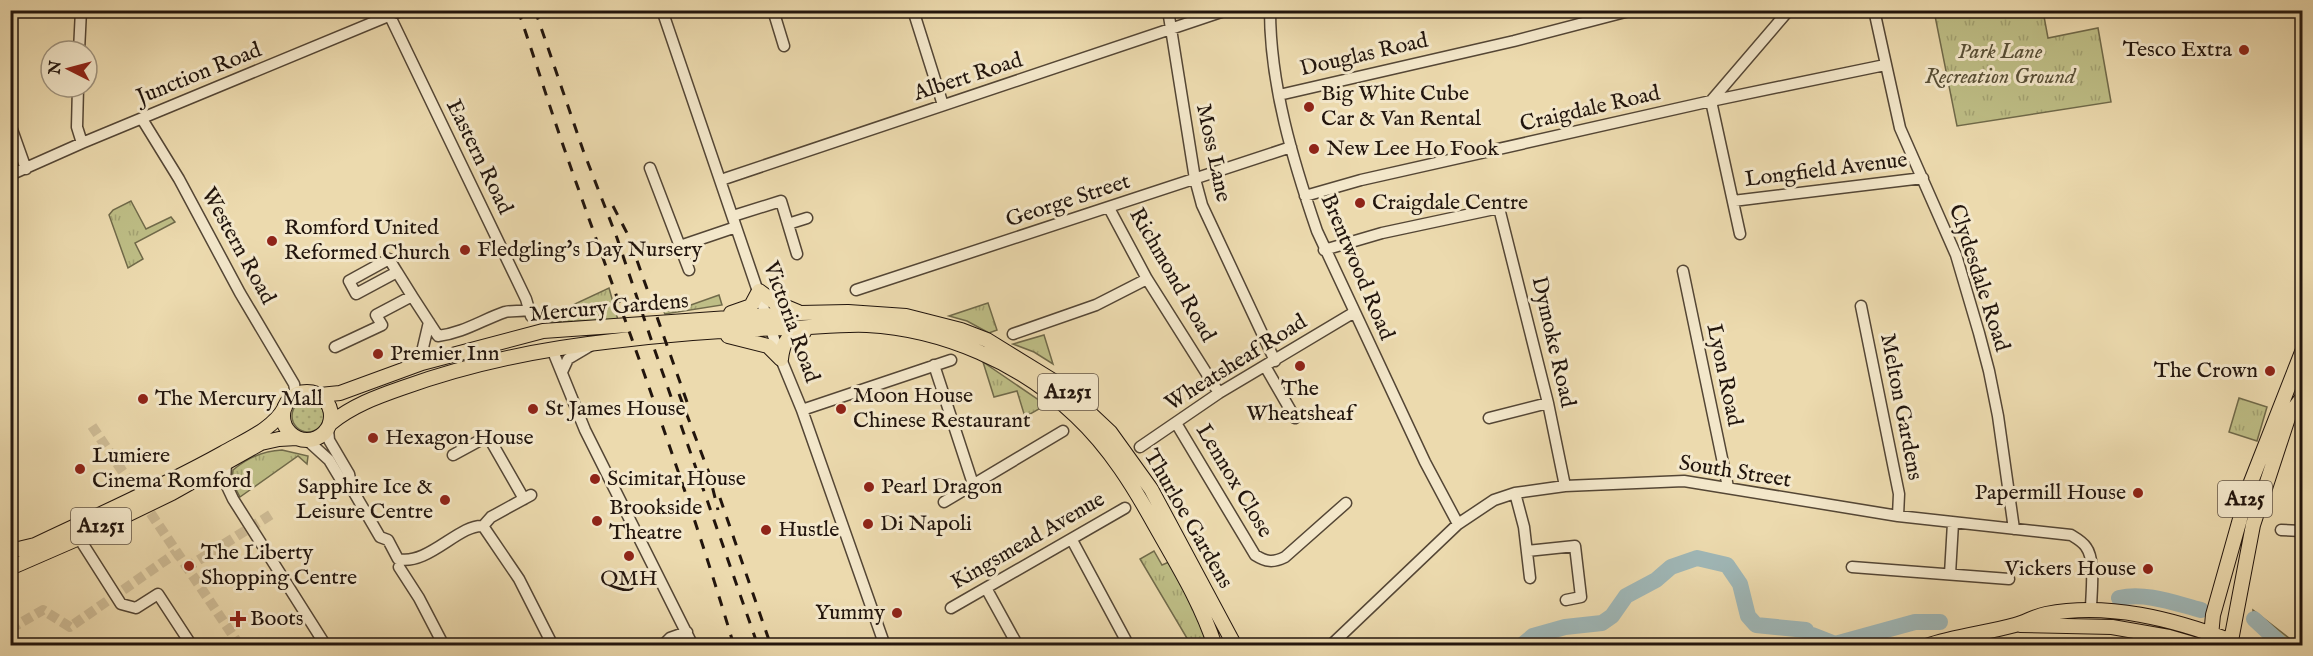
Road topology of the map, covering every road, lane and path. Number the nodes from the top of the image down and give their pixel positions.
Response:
1 (81, 10) edge
2 (403, 10) edge
3 (662, 10) edge
4 (773, 10) edge
5 (912, 10) edge
6 (1168, 10) edge
7 (1227, 10) edge
8 (1270, 10) edge
9 (1633, 10) edge
10 (1789, 10) edge
11 (1874, 10) edge
12 (388, 13) edge
13 (1171, 30) junction
14 (79, 39) edge
15 (784, 46) dead end
16 (1885, 65) junction
17 (1279, 95) junction
18 (78, 99) edge
19 (1711, 101) junction
20 (944, 105) junction
21 (142, 119) junction
22 (10, 124) edge
23 (82, 143) junction
24 (1291, 147) junction
25 (650, 168) dead end
26 (26, 169) junction
27 (10, 175) edge
28 (1923, 178) junction
29 (1195, 179) junction
30 (721, 180) junction
31 (1305, 196) junction
32 (1733, 201) junction
33 (1109, 208) junction
34 (807, 218) dead end
35 (735, 222) junction
36 (788, 224) junction
37 (1740, 234) dead end
38 (680, 246) junction
39 (1324, 249) junction
40 (797, 254) dead end
41 (689, 270) dead end
42 (1683, 271) dead end
43 (397, 272) dead end
44 (1147, 279) junction
45 (759, 291) junction
46 (859, 293) dead end
47 (412, 296) junction
48 (1861, 306) dead end
49 (800, 313) junction
50 (1353, 313) junction
51 (429, 322) junction
52 (691, 322) junction
53 (770, 322) junction
54 (830, 327) junction
55 (702, 333) junction
56 (1013, 334) dead end
57 (514, 338) junction
58 (596, 343) junction
59 (335, 346) dead end
60 (552, 349) junction
61 (2302, 352) edge
62 (781, 359) junction
63 (951, 360) dead end
64 (422, 363) junction
65 (1270, 364) junction
66 (934, 365) junction
67 (562, 372) junction
68 (1219, 393) junction
69 (296, 394) junction
70 (320, 395) junction
71 (2302, 398) edge
72 (1548, 403) junction
73 (285, 407) junction
74 (802, 410) junction
75 (1295, 418) dead end
76 (1489, 418) dead end
77 (1176, 423) junction
78 (329, 426) junction
79 (1063, 431) dead end
80 (302, 439) junction
81 (1140, 447) dead end
82 (453, 455) dead end
83 (226, 464) junction
84 (973, 484) junction
85 (1565, 486) junction
86 (1728, 487) junction
87 (352, 489) junction
88 (1515, 493) junction
89 (944, 502) dead end
90 (1346, 503) dead end
91 (1125, 508) dead end
92 (1898, 516) junction
93 (1953, 523) junction
94 (1458, 524) junction
95 (483, 526) junction
96 (2014, 529) junction
97 (2282, 530) dead end
98 (2302, 531) edge
99 (79, 538) junction
100 (1072, 540) junction
101 (10, 550) edge
102 (1527, 551) junction
103 (399, 563) junction
104 (1852, 567) dead end
105 (10, 568) edge
106 (1950, 574) junction
107 (1530, 578) dead end
108 (2009, 579) dead end
109 (986, 588) junction
110 (1566, 600) dead end
111 (951, 608) dead end
112 (2091, 609) junction
113 (2213, 615) junction
114 (2015, 625) junction
115 (2112, 627) junction
116 (2193, 628) junction
117 (687, 632) junction
118 (2211, 640) edge
119 (2174, 641) edge
120 (2230, 643) edge
121 (192, 645) edge
122 (326, 645) edge
123 (444, 645) edge
124 (553, 645) edge
125 (662, 645) edge
126 (693, 645) edge
127 (885, 645) edge
128 (1018, 645) edge
129 (1129, 645) edge
130 (1215, 645) edge
131 (1234, 645) edge
132 (1330, 645) edge
133 (1926, 645) edge
134 (2200, 645) edge

1 - 14 street
2 - 12 street, Junction Road
3 - 30 street, Victoria Road
4 - 15 street
5 - 20 street
6 - 13 street, Moss Lane
7 - 13 street, Albert Road
8 - 17 street, Brentwood Road
9 - 17 street, Douglas Road
10 - 19 street
11 - 16 street, Clydesdale Road
12 - 21 street, Junction Road
12 - 51 street, Eastern Road
13 - 20 street, Albert Road
13 - 29 street, Moss Lane
16 - 19 street, Craigdale Road
16 - 28 street, Clydesdale Road
17 - 24 street, Brentwood Road
18 - 23 street
19 - 31 street, Craigdale Road
19 - 32 street
20 - 30 street, Albert Road
21 - 23 street, Junction Road
21 - 69 street, Western Road
22 - 26 street
23 - 26 street, Junction Road
24 - 29 street, George Street
24 - 31 street, Brentwood Road
25 - 38 street
26 - 27 street, Junction Road
28 - 32 street, Longfield Avenue
28 - 96 street, Clydesdale Road
29 - 33 street, George Street
29 - 65 street, Moss Lane
30 - 35 street, Victoria Road
31 - 39 street, Brentwood Road
32 - 37 street
33 - 44 street, Richmond Road
33 - 46 street, George Street
34 - 36 street
35 - 36 street
35 - 38 street
35 - 45 street, Victoria Road
36 - 40 street
38 - 41 street
39 - 50 street, Brentwood Road
39 - 72 street, Dymoke Road
42 - 86 street, Lyon Road
43 - 47 street
44 - 56 street
44 - 68 street, Richmond Road
45 - 49 main road, A1251
45 - 52 main road, A1251
45 - 53 street, Victoria Road
47 - 51 street
47 - 59 street
48 - 92 street, Melton Gardens
49 - 53 main road, Thurloe Gardens / A1251
49 - 131 main road, Thurloe Gardens / A1251
50 - 65 street, Wheatsheaf Road
50 - 94 street, Brentwood Road
51 - 64 street
52 - 53 main road, Mercury Gardens / A1251
52 - 57 main road, Mercury Gardens / A1251
53 - 54 main road, Thurloe Gardens / A1251
53 - 55 main road, Mercury Gardens / A1251
53 - 62 street, Victoria Road
54 - 62 main road, A1251
54 - 130 main road, Thurloe Gardens / A1251
55 - 58 main road, Mercury Gardens / A1251
55 - 62 main road, A1251
57 - 60 main road
57 - 64 main road, Mercury Gardens / A1251
58 - 60 main road, Mercury Gardens / A1251
58 - 67 street
60 - 67 street
60 - 78 main road, Mercury Gardens / A1251
61 - 113 main road, A125
62 - 74 street, Victoria Road
63 - 66 street
64 - 70 main road, Mercury Gardens / A1251
65 - 68 street, Wheatsheaf Road
65 - 75 street, Moss Lane
66 - 74 street
66 - 84 street
67 - 117 street
68 - 77 street, Wheatsheaf Road
69 - 70 main road, A1251
69 - 73 main road, A1251
70 - 78 main road
71 - 120 main road, A125
72 - 76 street
72 - 85 street, Dymoke Road
73 - 80 main road
73 - 101 main road, A1251
74 - 127 street, Victoria Road
77 - 81 street, Wheatsheaf Road
77 - 90 street, Lennox Close
78 - 80 main road, A1251
78 - 87 street
79 - 84 street
80 - 83 main road, A1251
80 - 87 street
82 - 95 street
83 - 99 main road, A1251
83 - 122 street
84 - 89 street
85 - 86 street, South Street
85 - 88 street, South Street
86 - 92 street, South Street
87 - 103 street
88 - 94 street, South Street
88 - 102 street
91 - 100 street, Kingsmead Avenue
92 - 93 street, South Street
93 - 96 street, South Street
93 - 106 street
94 - 132 street, South Street
95 - 103 street
95 - 124 street
96 - 112 street, South Street
97 - 98 street
99 - 105 main road, A1251
99 - 121 street
100 - 109 street, Kingsmead Avenue
100 - 129 street
102 - 107 street
102 - 110 street
103 - 123 street
104 - 106 street
106 - 108 street
109 - 111 street, Kingsmead Avenue
109 - 128 street
112 - 114 main road, A125
112 - 115 main road
112 - 116 main road, A125
113 - 116 main road
113 - 118 main road, A125
114 - 115 main road, A125
114 - 133 main road, A125
115 - 119 main road, A125
116 - 118 main road, A125
117 - 125 street
117 - 126 street
118 - 120 main road, A125
119 - 134 main road, A125

